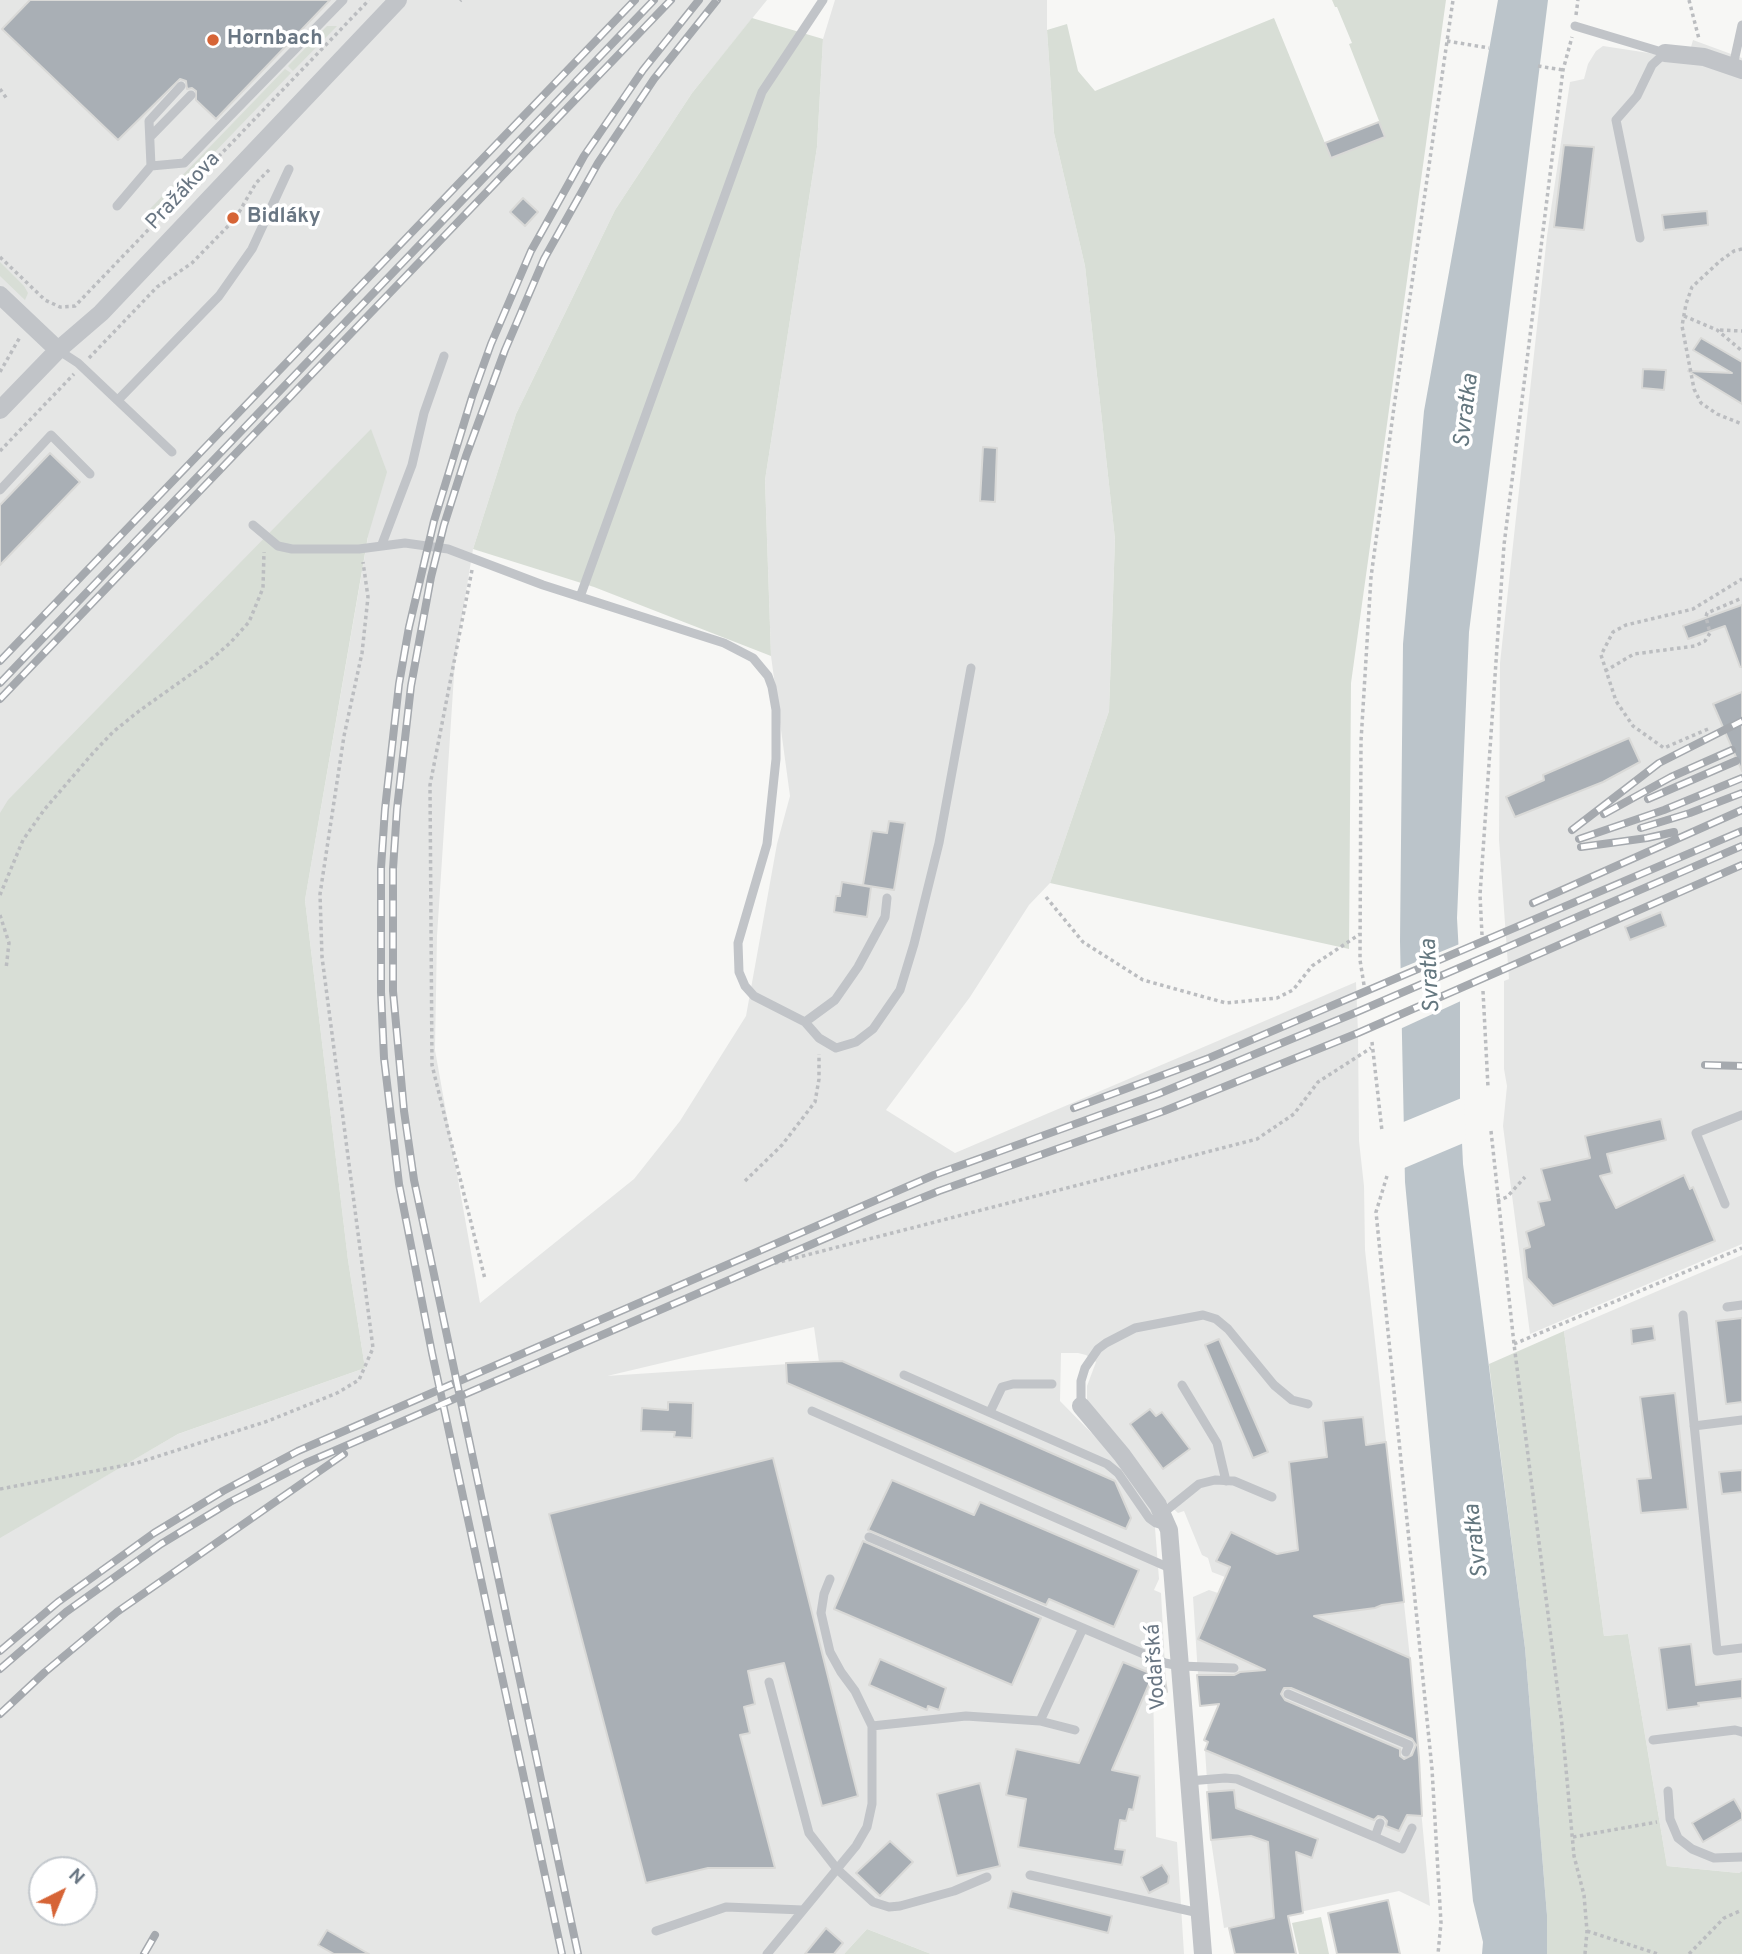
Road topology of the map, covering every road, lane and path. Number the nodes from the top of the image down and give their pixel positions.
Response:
1 (343, 0) edge
2 (369, 0) edge
3 (398, 0) edge
4 (823, 0) edge
5 (1453, 0) edge
6 (1578, 0) edge
7 (1689, 0) edge
8 (1742, 24) edge
9 (1575, 26) junction
10 (1447, 41) junction
11 (1489, 48) dead end
12 (1665, 53) junction
13 (1704, 57) junction
14 (1538, 65) dead end
15 (1737, 68) edge
16 (1563, 70) junction
17 (181, 86) dead end
18 (0, 89) edge
19 (191, 95) dead end
20 (7, 99) dead end
21 (150, 136) junction
22 (151, 166) junction
23 (271, 167) dead end
24 (289, 169) dead end
25 (117, 206) dead end
26 (1640, 238) dead end
27 (1742, 249) edge
28 (0, 257) edge
29 (0, 295) edge
30 (1684, 316) junction
31 (27, 320) junction
32 (1717, 330) junction
33 (1742, 331) edge
34 (58, 350) junction
35 (1742, 351) edge
36 (444, 356) dead end
37 (81, 366) junction
38 (0, 372) edge
39 (118, 400) junction
40 (0, 410) edge
41 (1742, 424) edge
42 (0, 451) edge
43 (172, 452) dead end
44 (90, 474) dead end
45 (0, 490) edge
46 (253, 525) dead end
47 (265, 536) junction
48 (382, 544) junction
49 (359, 549) junction
50 (474, 558) junction
51 (1742, 579) edge
52 (580, 597) junction
53 (1742, 598) edge
54 (971, 668) dead end
55 (1605, 671) junction
56 (1707, 729) dead end
57 (0, 895) edge
58 (1046, 897) dead end
59 (887, 898) dead end
60 (0, 915) edge
61 (1360, 934) junction
62 (1482, 935) dead end
63 (6, 969) dead end
64 (1364, 985) dead end
65 (1483, 991) dead end
66 (805, 1022) junction
67 (819, 1038) junction
68 (1488, 1087) dead end
69 (1742, 1115) edge
70 (1382, 1131) dead end
71 (1491, 1131) dead end
72 (1387, 1176) dead end
73 (1525, 1177) dead end
74 (745, 1181) dead end
75 (1497, 1201) junction
76 (1725, 1204) dead end
77 (1742, 1248) edge
78 (768, 1265) dead end
79 (485, 1279) dead end
80 (1742, 1305) edge
81 (1727, 1307) dead end
82 (1683, 1315) dead end
83 (1514, 1345) junction
84 (904, 1375) dead end
85 (1052, 1384) dead end
86 (1182, 1385) dead end
87 (1308, 1404) dead end
88 (1081, 1406) joint
89 (811, 1411) dead end
90 (990, 1412) junction
91 (1742, 1420) edge
92 (1694, 1426) junction
93 (1226, 1481) junction
94 (0, 1489) edge
95 (1272, 1497) dead end
96 (1165, 1520) junction
97 (869, 1537) dead end
98 (1172, 1570) junction
99 (830, 1579) dead end
100 (1083, 1628) junction
101 (1742, 1648) edge
102 (1180, 1666) junction
103 (1234, 1668) dead end
104 (769, 1682) dead end
105 (1288, 1694) dead end
106 (1040, 1721) junction
107 (872, 1726) junction
108 (1075, 1730) dead end
109 (1742, 1732) edge
110 (1653, 1740) dead end
111 (1406, 1752) dead end
112 (1189, 1781) junction
113 (1668, 1791) dead end
114 (1670, 1819) junction
115 (1381, 1823) dead end
116 (1412, 1828) dead end
117 (1375, 1837) junction
118 (1573, 1837) junction
119 (1742, 1857) edge
120 (837, 1869) junction
121 (1030, 1875) dead end
122 (987, 1877) dead end
123 (803, 1910) junction
124 (1742, 1910) edge
125 (1199, 1913) junction
126 (656, 1931) dead end
127 (1587, 1931) junction
128 (767, 1954) edge
129 (1203, 1954) edge
130 (1438, 1954) edge
131 (1585, 1954) edge
132 (1658, 1954) edge
133 (1689, 1954) edge

1 - 22 lane
2 - 28 path
3 - 34 street, Pražákova
4 - 52 lane
5 - 10 path
6 - 9 path
7 - 13 path
8 - 15 lane
9 - 12 lane
9 - 16 path
10 - 11 path
10 - 61 path
12 - 13 street
12 - 26 lane
13 - 15 street
14 - 16 path
16 - 62 path
17 - 21 lane
18 - 20 path
19 - 21 lane
21 - 22 lane
22 - 25 lane
23 - 37 path
24 - 39 lane
27 - 30 path
29 - 31 street
30 - 32 path
30 - 41 path
31 - 34 street
31 - 38 path
32 - 33 path
32 - 35 path
34 - 37 lane
34 - 40 street, Pražákova
36 - 48 lane
37 - 39 lane
37 - 42 path
39 - 43 lane
44 - 45 lane
46 - 47 lane
47 - 49 lane
47 - 57 path
48 - 49 lane
48 - 50 lane
49 - 94 path
50 - 52 lane
50 - 79 path
51 - 55 path
52 - 66 lane
53 - 55 path
54 - 67 lane
55 - 56 path
58 - 61 path
59 - 66 lane
60 - 63 path
61 - 64 path
65 - 68 path
66 - 67 lane
67 - 74 path
69 - 76 lane
70 - 78 path
71 - 75 path
72 - 130 path
73 - 75 path
75 - 83 path
77 - 83 path
80 - 81 lane
82 - 92 lane
83 - 118 path
84 - 90 lane
85 - 90 lane
86 - 93 lane
87 - 88 lane
88 - 96 street
89 - 98 lane
90 - 96 lane
91 - 92 lane
92 - 101 lane
93 - 95 lane
93 - 96 lane
96 - 98 street, Vodařská
97 - 100 lane
98 - 102 street, Vodařská
99 - 107 lane
100 - 102 lane
100 - 106 lane
102 - 103 lane
102 - 112 street, Vodařská
104 - 120 lane
105 - 111 lane
106 - 107 lane
106 - 108 lane
107 - 120 lane
109 - 110 lane
112 - 117 lane
112 - 125 street, Vodařská
113 - 114 lane
114 - 118 path
114 - 119 lane
115 - 117 lane
116 - 117 lane
118 - 127 path
120 - 122 lane
120 - 123 lane
121 - 125 lane
123 - 126 lane
123 - 128 lane
124 - 133 path
125 - 129 street, Vodařská
127 - 131 path
127 - 132 path

